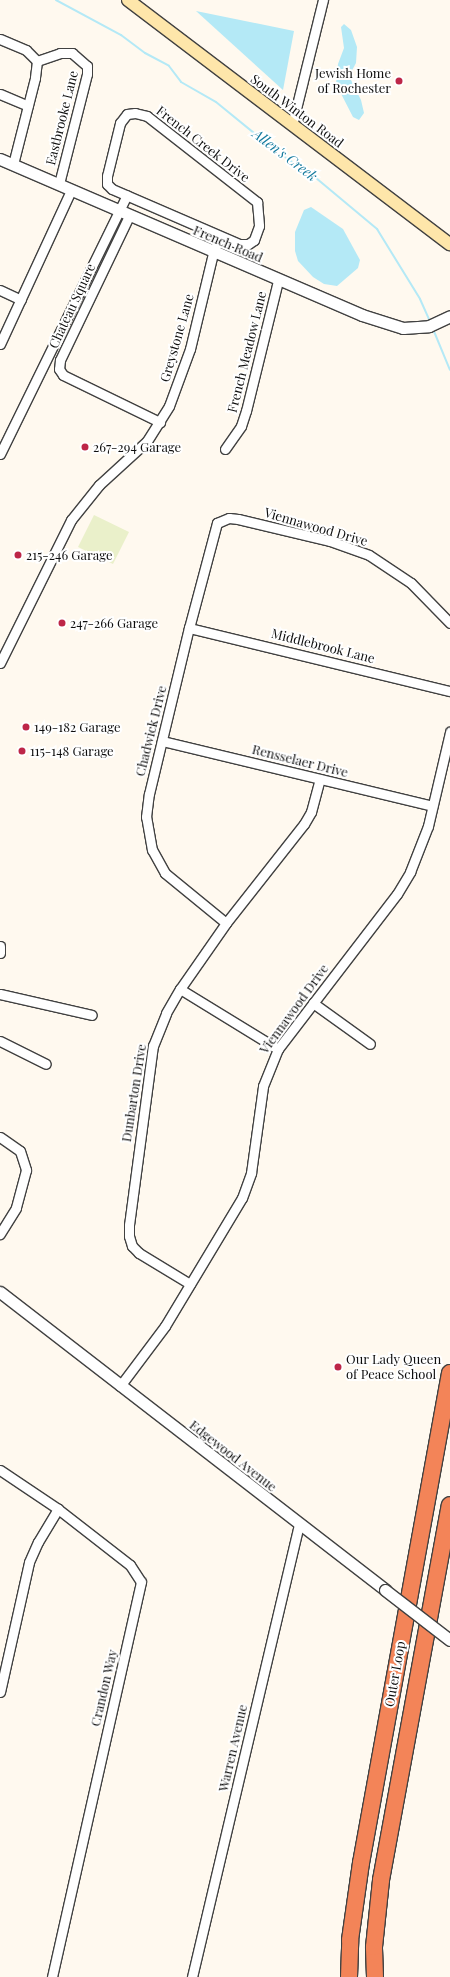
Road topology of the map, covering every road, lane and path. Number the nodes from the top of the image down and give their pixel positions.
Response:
1 (128, 0) edge
2 (323, 0) edge
3 (0, 39) edge
4 (37, 61) junction
5 (0, 94) edge
6 (28, 106) junction
7 (292, 125) junction
8 (0, 159) edge
9 (13, 164) junction
10 (59, 184) junction
11 (71, 190) junction
12 (127, 195) junction
13 (124, 213) junction
14 (220, 236) junction
15 (450, 244) edge
16 (213, 253) junction
17 (278, 280) junction
18 (0, 290) edge
19 (21, 300) junction
20 (447, 318) edge
21 (0, 344) edge
22 (160, 422) junction
23 (225, 449) dead end
24 (0, 454) edge
25 (223, 520) joint
26 (450, 623) edge
27 (189, 628) junction
28 (0, 663) edge
29 (450, 690) edge
30 (450, 732) edge
31 (162, 741) junction
32 (320, 779) junction
33 (432, 806) junction
34 (226, 923) junction
35 (0, 946) edge
36 (0, 953) edge
37 (180, 989) junction
38 (0, 994) edge
39 (313, 1003) junction
40 (92, 1015) dead end
41 (0, 1041) edge
42 (370, 1044) dead end
43 (278, 1049) junction
44 (46, 1064) dead end
45 (0, 1137) edge
46 (0, 1234) edge
47 (190, 1284) junction
48 (0, 1292) edge
49 (450, 1373) edge
50 (120, 1386) junction
51 (0, 1470) edge
52 (450, 1505) edge
53 (58, 1510) junction
54 (299, 1525) junction
55 (450, 1641) edge
56 (0, 1692) edge
57 (52, 1977) edge
58 (192, 1977) edge
59 (349, 1977) edge
60 (374, 1977) edge

1 - 7 main road, South Winton Road
2 - 7 street
3 - 4 street
4 - 6 street
4 - 10 street, Eastbrooke Lane
5 - 6 street
6 - 9 street
7 - 15 main road, South Winton Road
8 - 9 street, French Road
9 - 10 street, French Road
10 - 11 street, French Road
11 - 13 street, French Road
11 - 19 street
12 - 13 street
12 - 14 street, French Creek Drive
12 - 14 street, French Creek Drive
13 - 16 street, French Road
13 - 22 street, Chateau Square
13 - 24 street
14 - 16 street
16 - 17 street, French Road
16 - 22 street, Greystone Lane
17 - 20 street, French Road
17 - 23 street, French Meadow Lane
18 - 19 street
19 - 21 street
22 - 28 street, Greystone Lane
25 - 26 street, Viennawood Drive
25 - 27 street, Chadwick Drive
27 - 29 street, Middlebrook Lane
27 - 31 street, Chadwick Drive
30 - 33 street, Viennawood Drive
31 - 32 street, Rensselaer Drive
31 - 34 street, Chadwick Drive
32 - 33 street, Rensselaer Drive
32 - 34 street, Dunbarton Drive
33 - 39 street, Viennawood Drive
34 - 37 street, Dunbarton Drive
35 - 36 street
37 - 43 street
37 - 47 street, Dunbarton Drive
38 - 40 street
39 - 42 street
39 - 43 street, Viennawood Drive
41 - 44 street
43 - 47 street, Viennawood Drive
45 - 46 street
47 - 50 street, Viennawood Drive
48 - 50 street, Edgewood Avenue
49 - 59 highway, Outer Loop
50 - 54 street, Edgewood Avenue
51 - 53 street, Crandon Way
52 - 60 highway, Outer Loop
53 - 56 street
53 - 57 street, Crandon Way
54 - 55 street, Edgewood Avenue, bridge
54 - 58 street, Warren Avenue

